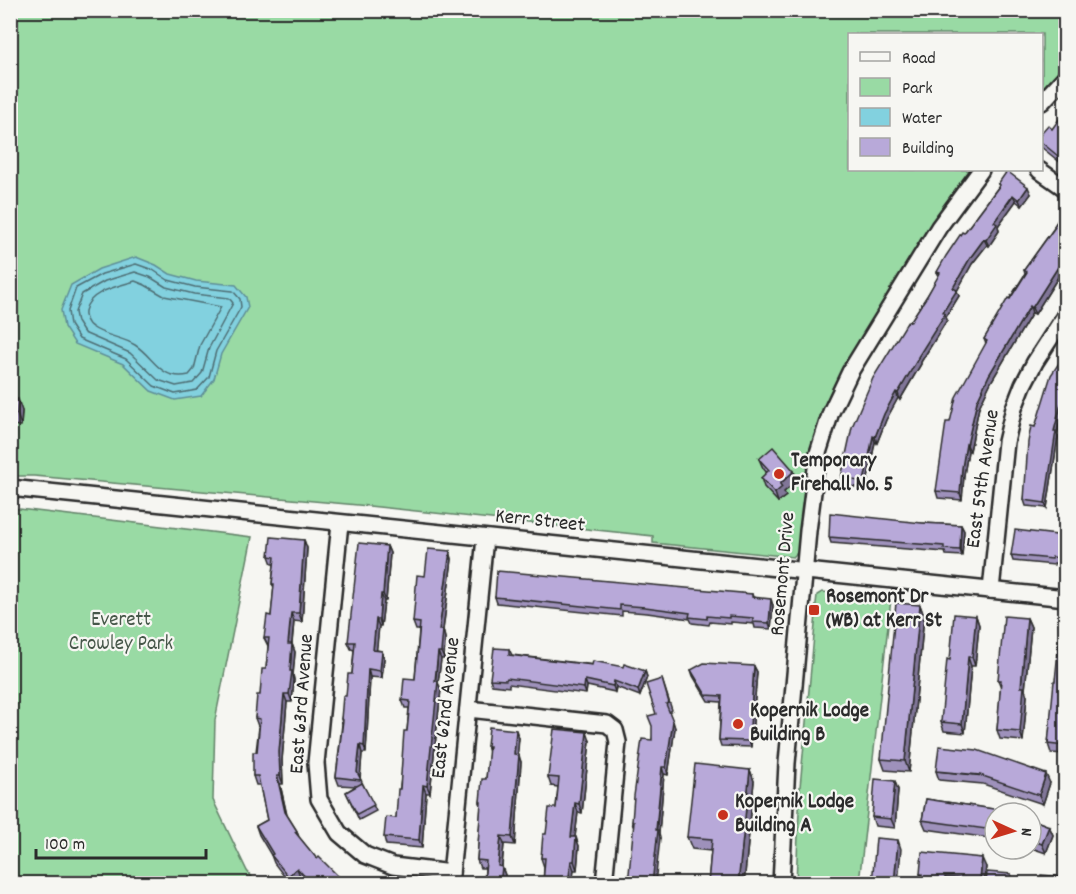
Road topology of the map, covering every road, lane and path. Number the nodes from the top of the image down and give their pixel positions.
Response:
1 (1065, 76) edge
2 (1043, 100) edge
3 (980, 171) edge
4 (1040, 171) edge
5 (1065, 189) edge
6 (1065, 314) edge
7 (10, 488) edge
8 (340, 523) junction
9 (485, 538) junction
10 (805, 570) junction
11 (991, 590) junction
12 (1065, 598) edge
13 (468, 710) junction
14 (451, 878) edge
15 (604, 884) edge
16 (781, 884) edge

1 - 2 street
3 - 10 street, Rosemont Drive
4 - 5 street
6 - 11 street, East 59th Avenue
7 - 8 street, Kerr Street
8 - 9 street, Kerr Street
8 - 14 street, East 63rd Avenue
9 - 10 street, Kerr Street
9 - 13 street, East 62nd Avenue
10 - 11 street, Kerr Street
10 - 16 street, Rosemont Drive
11 - 12 street, Kerr Street
13 - 14 street, East 62nd Avenue
13 - 15 street

